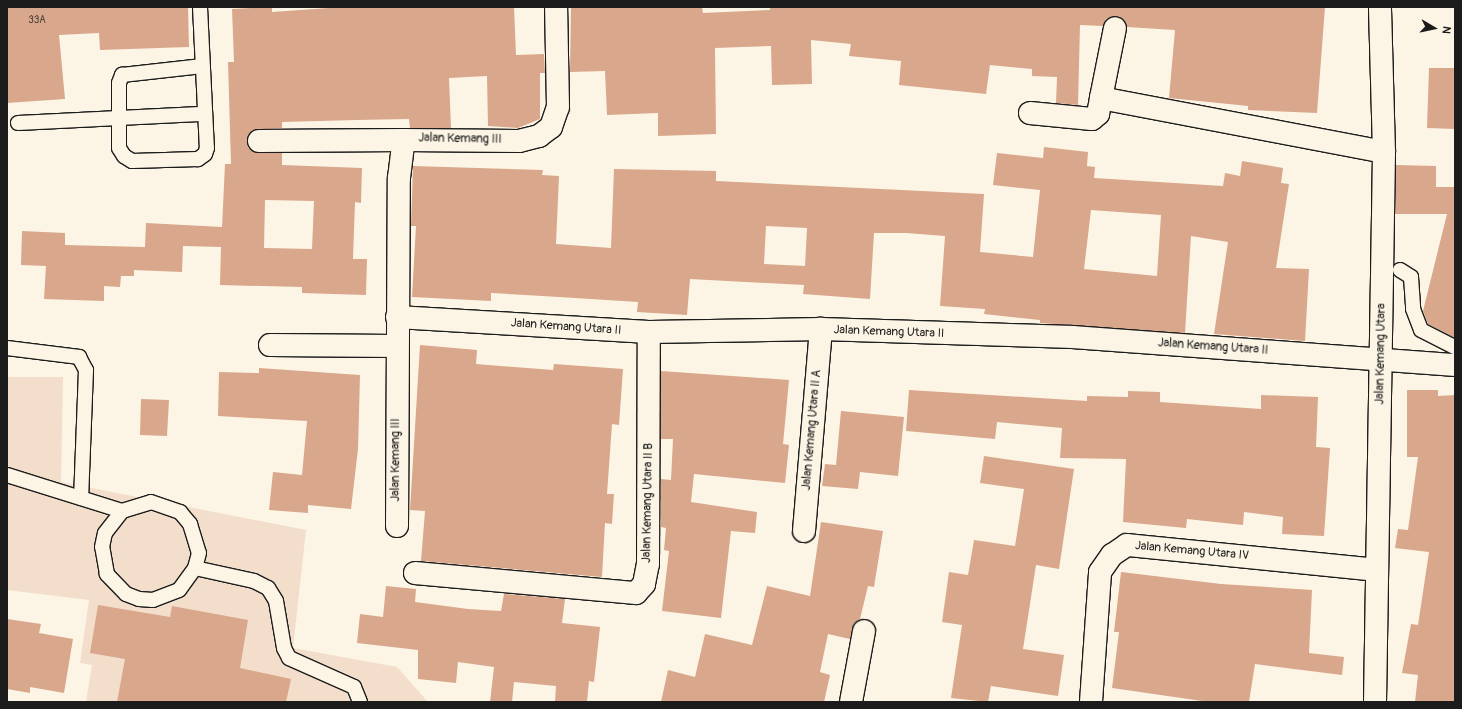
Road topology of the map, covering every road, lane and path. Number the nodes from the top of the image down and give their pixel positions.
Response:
1 (200, 7) edge
2 (556, 7) edge
3 (1380, 7) edge
4 (1115, 28) dead end
5 (202, 66) junction
6 (1101, 98) junction
7 (1030, 113) dead end
8 (205, 114) junction
9 (119, 119) junction
10 (18, 123) dead end
11 (404, 140) junction
12 (259, 141) dead end
13 (1384, 152) junction
14 (1400, 270) dead end
15 (397, 317) junction
16 (821, 329) junction
17 (649, 332) junction
18 (270, 345) dead end
19 (397, 346) junction
20 (1455, 347) edge
21 (7, 348) edge
22 (1381, 359) junction
23 (1455, 365) edge
24 (7, 475) edge
25 (80, 498) junction
26 (122, 511) junction
27 (397, 526) dead end
28 (804, 531) dead end
29 (196, 568) junction
30 (1377, 570) junction
31 (415, 573) dead end
32 (864, 631) dead end
33 (360, 702) edge
34 (851, 702) edge
35 (1091, 702) edge
36 (1375, 702) edge

1 - 5 lane
2 - 11 street, Jalan Kemang III
3 - 13 street, Jalan Kemang Utara
4 - 6 street
5 - 8 lane
5 - 9 lane
6 - 7 street
6 - 13 street
8 - 9 lane
8 - 9 lane
9 - 10 lane
11 - 12 street
11 - 15 street, Jalan Kemang III
13 - 22 street, Jalan Kemang Utara
14 - 20 lane
15 - 17 street, Jalan Kemang Utara II
15 - 19 street, Jalan Kemang III
16 - 17 street, Jalan Kemang Utara II
16 - 22 street, Jalan Kemang Utara II
16 - 28 street, Jalan Kemang Utara II A
17 - 31 street, Jalan Kemang Utara II B
18 - 19 street
19 - 27 street, Jalan Kemang III
21 - 25 lane
22 - 23 street, Jalan Kemang Utara II
22 - 30 street, Jalan Kemang Utara
24 - 25 lane
25 - 26 lane
26 - 29 lane
26 - 29 lane
29 - 33 lane
30 - 35 street, Jalan Kemang Utara IV
30 - 36 street, Jalan Kemang Utara
32 - 34 street

